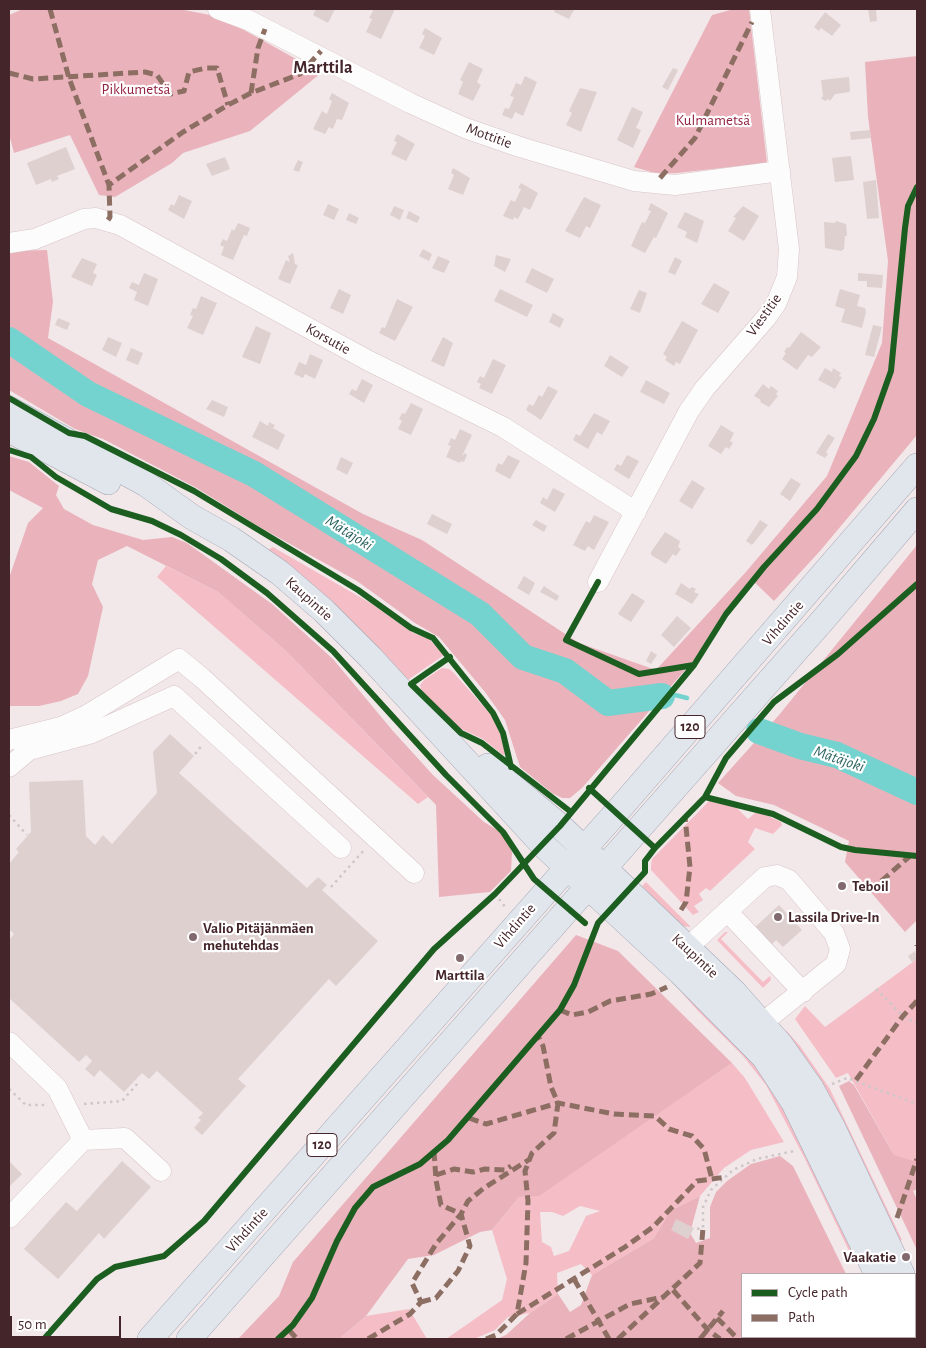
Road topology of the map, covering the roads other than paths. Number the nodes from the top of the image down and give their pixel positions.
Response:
1 (218, 9) edge
2 (760, 9) edge
3 (780, 171) junction
4 (9, 242) edge
5 (9, 409) edge
6 (9, 430) edge
7 (917, 466) edge
8 (917, 510) edge
9 (636, 512) junction
10 (192, 517) junction
11 (598, 582) dead end
12 (202, 678) junction
13 (174, 696) junction
14 (409, 700) junction
15 (9, 740) edge
16 (9, 767) edge
17 (341, 848) dead end
18 (584, 848) junction
19 (568, 867) junction
20 (414, 873) dead end
21 (596, 877) junction
22 (727, 912) junction
23 (687, 948) junction
24 (804, 992) junction
25 (754, 1030) junction
26 (10, 1045) edge
27 (83, 1140) junction
28 (161, 1171) dead end
29 (9, 1218) edge
30 (878, 1273) edge
31 (902, 1273) edge
32 (150, 1339) edge
33 (188, 1339) edge

1 - 3 street, Mottitie
2 - 3 street, Viestitie
3 - 9 street, Viestitie
4 - 9 street, Korsutie
5 - 10 main road, Kaupintie
6 - 10 main road, Kaupintie
7 - 18 main road, Vihdintie / 120
8 - 21 main road, Vihdintie / 120
9 - 11 street, Viestitie
10 - 14 main road, Kaupintie
12 - 13 street
12 - 15 street
12 - 20 street
13 - 16 street
13 - 17 street
14 - 18 main road, Kaupintie
14 - 19 main road, Kaupintie
18 - 19 main road, Vihdintie / 120
18 - 21 main road, Kaupintie
19 - 21 main road, Kaupintie
19 - 32 main road, Vihdintie / 120
21 - 23 main road, Kaupintie
21 - 25 main road, Kaupintie
21 - 33 main road, Vihdintie / 120
22 - 23 street
22 - 24 street
22 - 24 street
23 - 25 main road, Kaupintie
24 - 25 street
25 - 30 main road, Kaupintie
25 - 31 main road, Kaupintie
26 - 27 street
27 - 28 street
27 - 29 street

